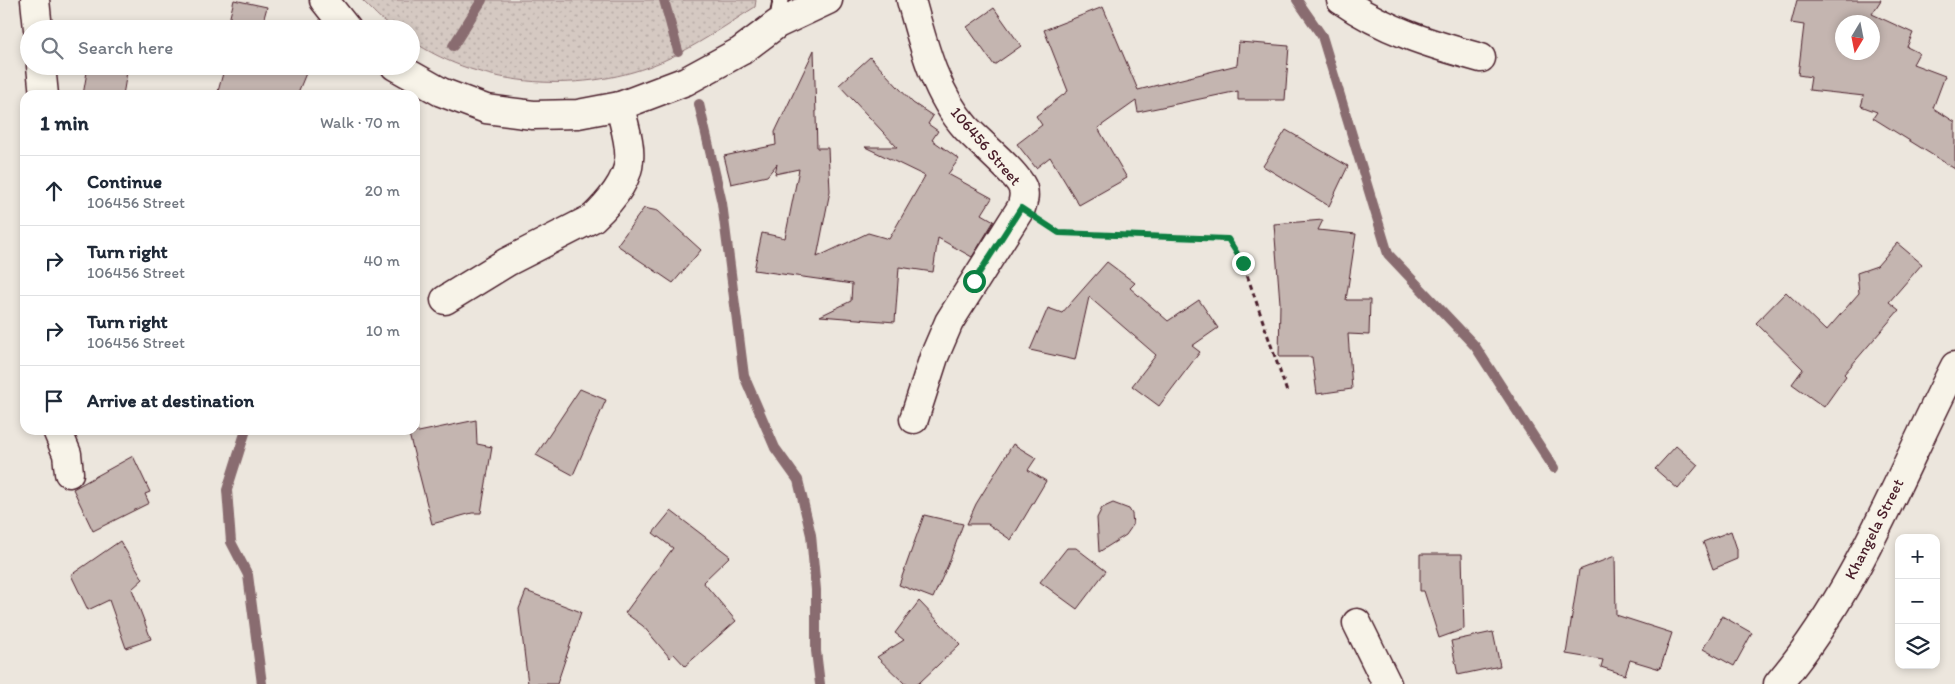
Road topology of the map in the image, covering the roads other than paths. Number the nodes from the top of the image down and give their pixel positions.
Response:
1 (35, 0) edge
2 (324, 0) edge
3 (828, 0) edge
4 (911, 0) edge
5 (1341, 0) edge
6 (779, 12) edge
7 (37, 20) edge
8 (340, 20) edge
9 (1480, 58) dead end
10 (42, 75) edge
11 (411, 75) edge
12 (43, 90) edge
13 (620, 106) junction
14 (445, 300) dead end
15 (1955, 366) edge
16 (914, 419) dead end
17 (59, 435) edge
18 (69, 473) dead end
19 (1357, 623) dead end
20 (1387, 684) edge
21 (1778, 684) edge

1 - 7 street
2 - 8 street
3 - 6 street
4 - 16 street, 106456 Street
5 - 9 street
6 - 13 street
10 - 12 street
11 - 13 street
13 - 14 street
15 - 21 street, Khangela Street
17 - 18 street
19 - 20 street

